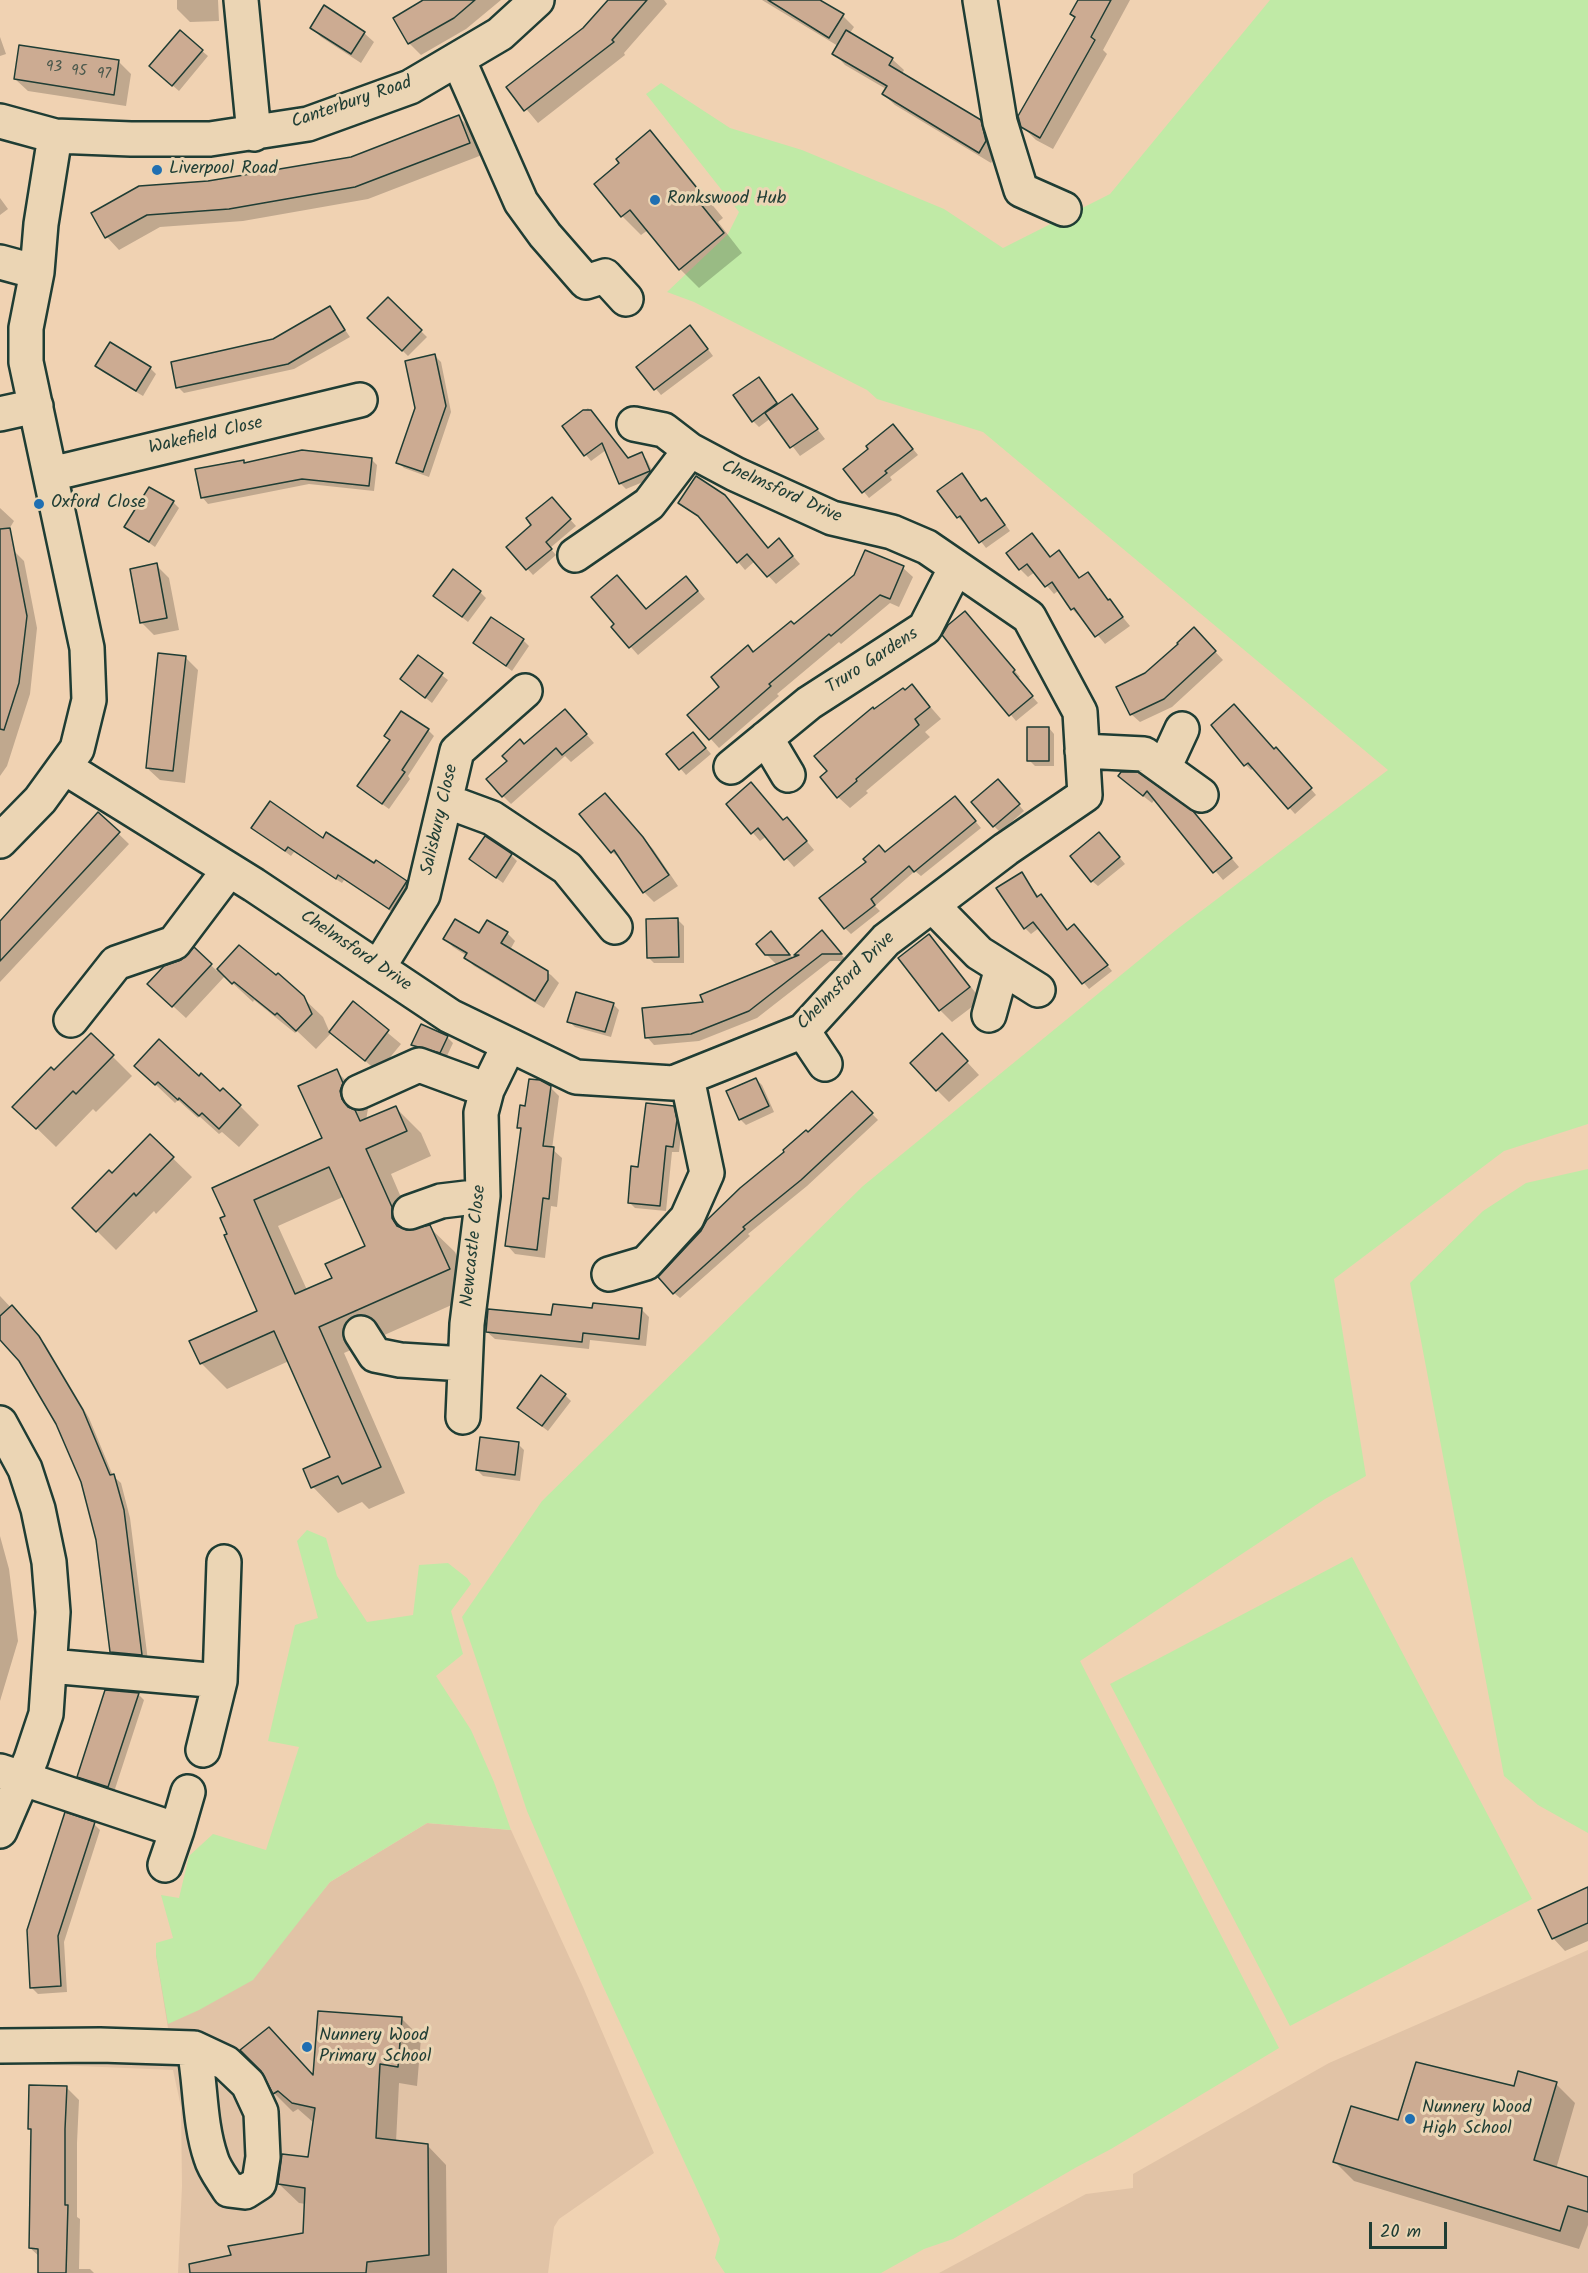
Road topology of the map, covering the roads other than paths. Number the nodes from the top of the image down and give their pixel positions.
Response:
1 (241, 0) edge
2 (537, 0) edge
3 (980, 0) edge
4 (458, 58) junction
5 (0, 121) edge
6 (254, 134) junction
7 (55, 136) junction
8 (1064, 209) dead end
9 (0, 262) edge
10 (37, 272) junction
11 (626, 299) dead end
12 (360, 400) dead end
13 (36, 406) junction
14 (0, 414) edge
15 (634, 424) dead end
16 (690, 450) junction
17 (51, 474) junction
18 (575, 555) dead end
19 (956, 567) junction
20 (525, 691) dead end
21 (1182, 729) dead end
22 (766, 738) junction
23 (1082, 751) junction
24 (64, 766) junction
25 (731, 767) dead end
26 (1164, 768) junction
27 (788, 775) dead end
28 (1201, 795) dead end
29 (446, 801) junction
30 (0, 841) edge
31 (229, 870) junction
32 (932, 905) junction
33 (615, 927) dead end
34 (378, 968) junction
35 (1002, 968) junction
36 (1038, 990) dead end
37 (990, 1015) dead end
38 (71, 1020) dead end
39 (803, 1031) junction
40 (509, 1045) junction
41 (825, 1064) dead end
42 (687, 1078) junction
43 (487, 1090) junction
44 (359, 1092) dead end
45 (483, 1196) junction
46 (410, 1212) dead end
47 (609, 1274) dead end
48 (361, 1334) dead end
49 (465, 1364) junction
50 (463, 1417) dead end
51 (0, 1423) edge
52 (224, 1562) dead end
53 (50, 1666) junction
54 (220, 1681) junction
55 (203, 1750) dead end
56 (11, 1775) edge
57 (188, 1792) dead end
58 (177, 1830) junction
59 (0, 1831) edge
60 (165, 1865) dead end
61 (0, 2046) edge
62 (194, 2048) dead end

1 - 6 street
2 - 4 street, Canterbury Road
3 - 8 street
4 - 6 street, Canterbury Road
4 - 11 street
5 - 7 street, Canterbury Road
6 - 7 street, Canterbury Road
7 - 10 street
9 - 10 street
10 - 13 street
12 - 17 street, Wakefield Close
13 - 14 street
13 - 17 street
15 - 16 street, Chelmsford Drive
16 - 18 street
16 - 19 street, Chelmsford Drive
17 - 24 street
19 - 22 street, Truro Gardens
19 - 23 street, Chelmsford Drive
20 - 29 street, Salisbury Close
21 - 26 street
22 - 25 street, Truro Gardens
22 - 27 street
23 - 26 street
23 - 32 street, Chelmsford Drive
24 - 30 street
24 - 31 street, Chelmsford Drive
26 - 28 street
29 - 33 street
29 - 34 street, Salisbury Close
31 - 34 street, Chelmsford Drive
31 - 38 street
32 - 35 street
32 - 39 street, Chelmsford Drive
34 - 40 street, Chelmsford Drive
35 - 36 street
35 - 37 street
39 - 41 street
39 - 42 street, Chelmsford Drive
40 - 42 street, Chelmsford Drive
40 - 43 street, Newcastle Close
42 - 47 street
43 - 44 street
43 - 45 street, Newcastle Close
45 - 46 street
45 - 49 street, Newcastle Close
48 - 49 street
49 - 50 street, Newcastle Close
51 - 53 street
52 - 54 street
53 - 54 street
53 - 56 street
54 - 55 street
56 - 58 street
56 - 59 street
57 - 58 street
58 - 60 street
61 - 62 street

